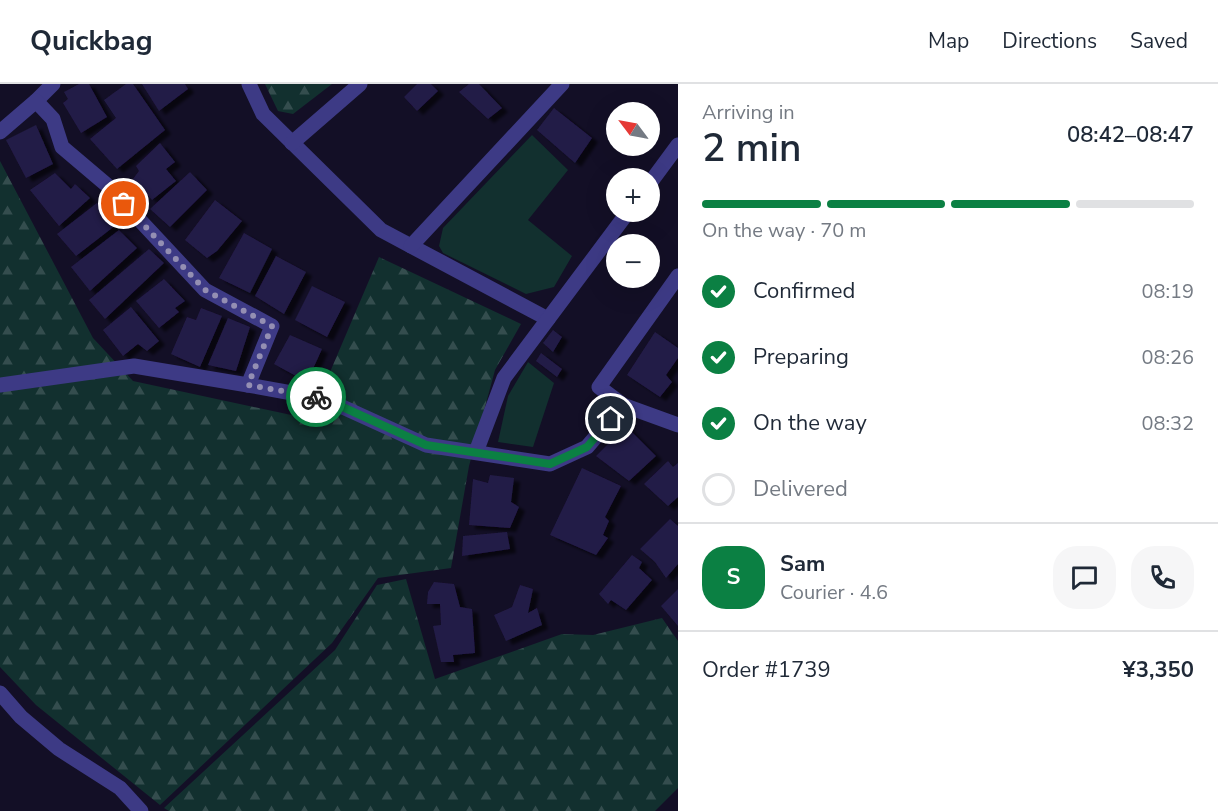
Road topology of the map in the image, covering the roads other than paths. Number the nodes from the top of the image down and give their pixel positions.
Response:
1 (53, 84) edge
2 (249, 84) edge
3 (360, 84) edge
4 (562, 84) edge
5 (36, 101) junction
6 (0, 132) edge
7 (292, 143) junction
8 (678, 145) edge
9 (672, 165) edge
10 (660, 175) edge
11 (621, 222) edge
12 (411, 246) junction
13 (678, 276) edge
14 (548, 319) junction
15 (0, 385) edge
16 (248, 385) junction
17 (623, 405) junction
18 (678, 424) edge
19 (476, 452) junction
20 (0, 693) edge
21 (141, 811) edge

1 - 5 street
2 - 7 street
3 - 7 street
4 - 12 street
5 - 6 street
5 - 16 street
7 - 12 street
8 - 9 street
9 - 10 street
11 - 14 street
12 - 14 street
13 - 17 street
14 - 19 street
15 - 16 street
16 - 19 street
17 - 18 street
17 - 19 street
20 - 21 street

